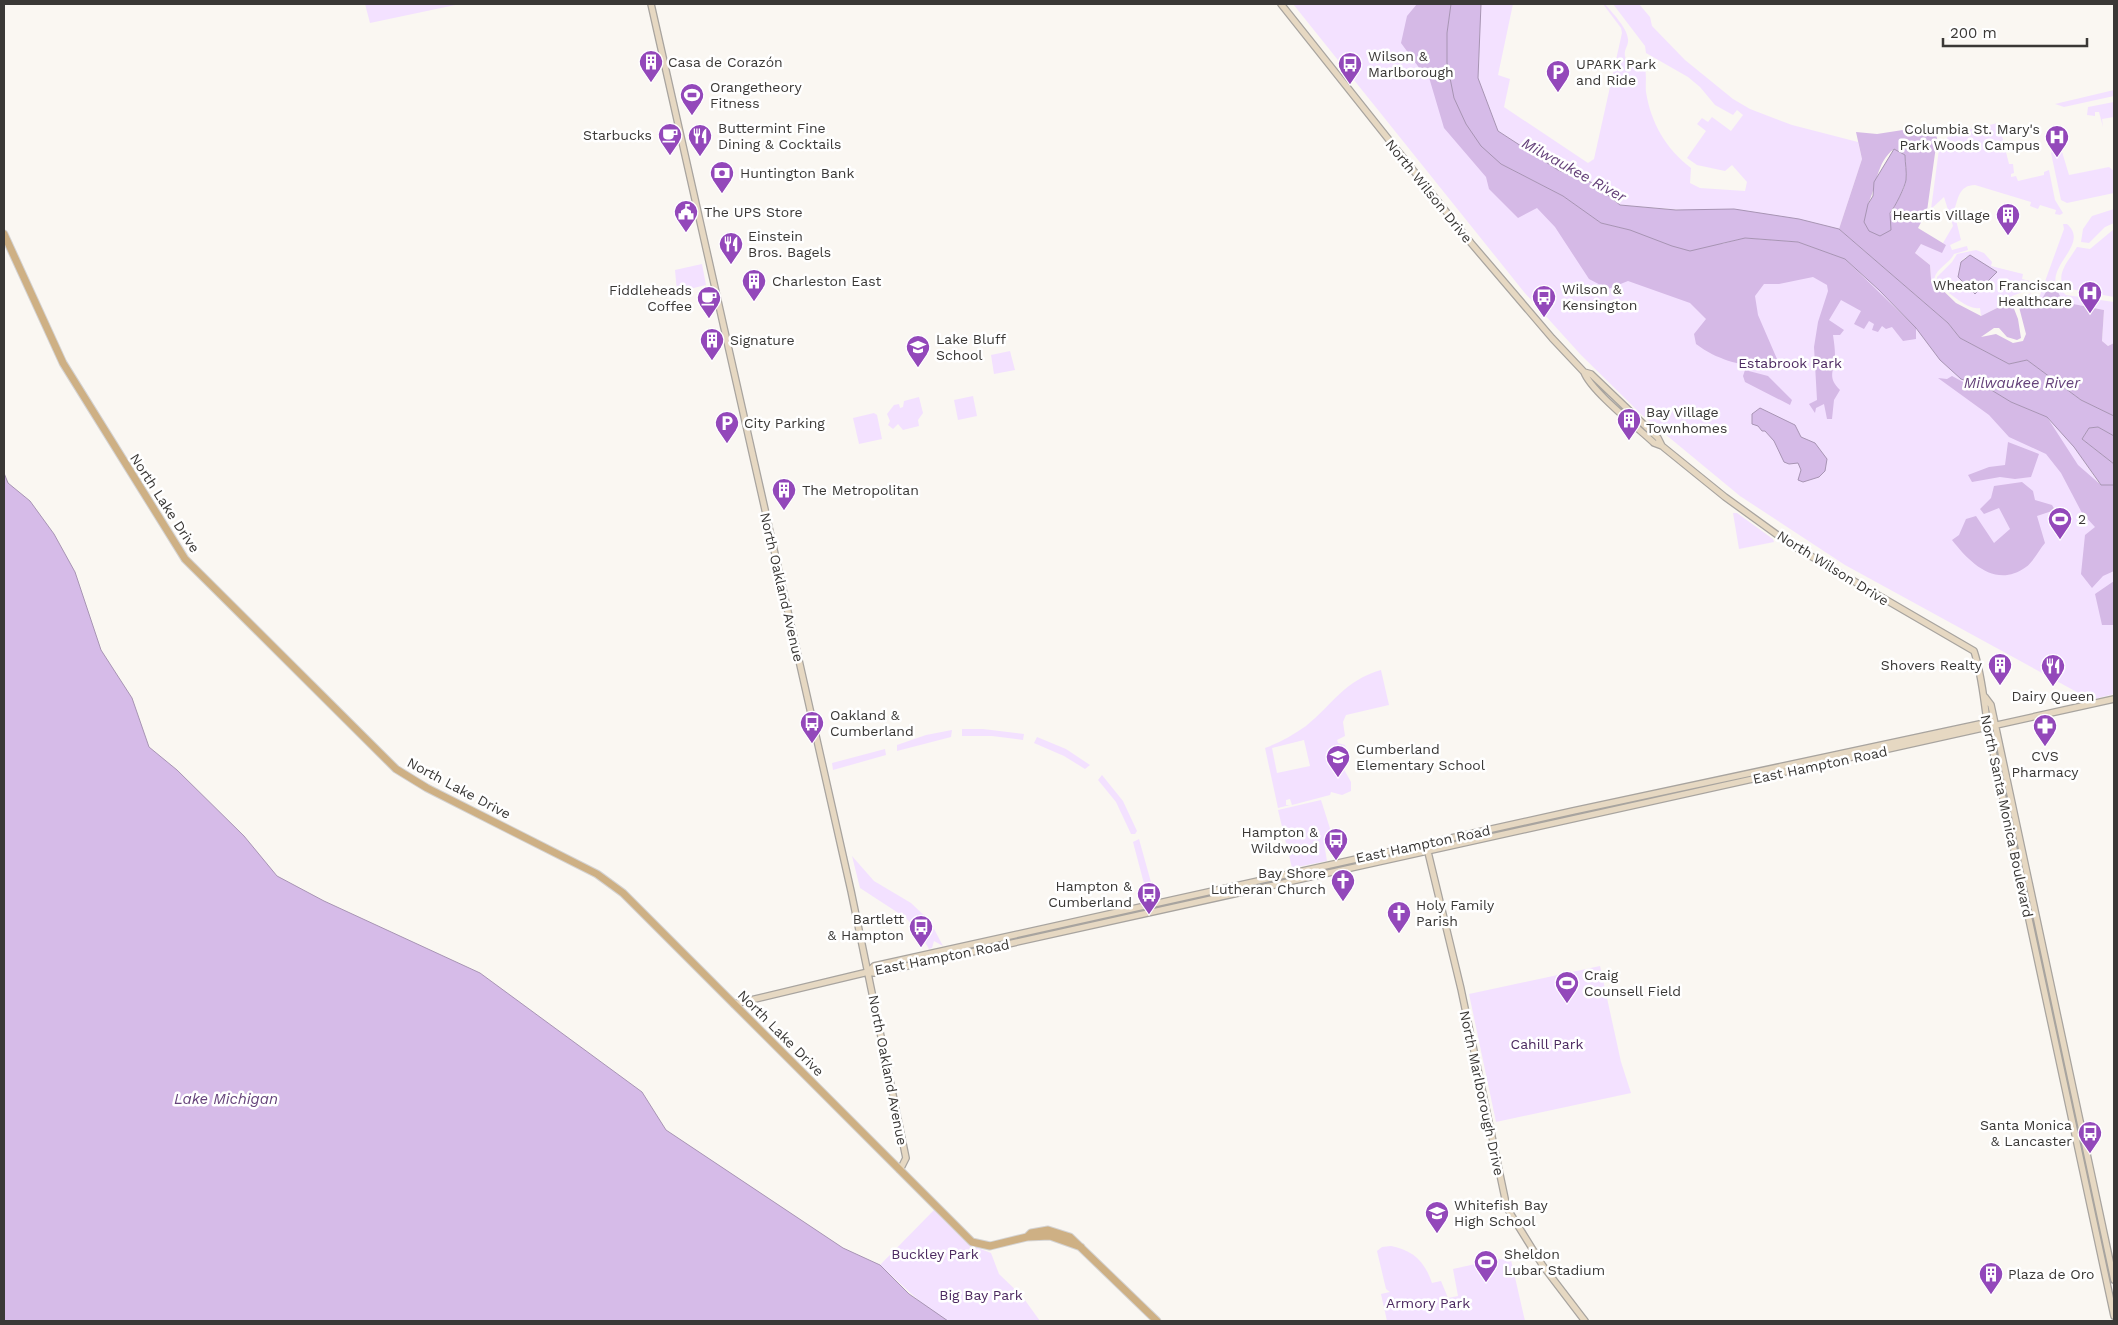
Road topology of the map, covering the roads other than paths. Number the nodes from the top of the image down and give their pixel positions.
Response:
1 (651, 4) edge
2 (1281, 4) edge
3 (4, 234) edge
4 (1985, 697) junction
5 (2114, 699) edge
6 (1987, 721) junction
7 (1995, 725) junction
8 (1964, 726) junction
9 (1988, 728) junction
10 (1966, 734) junction
11 (1426, 843) junction
12 (1427, 850) junction
13 (868, 972) junction
14 (734, 1004) junction
15 (900, 1170) junction
16 (1043, 1233) junction
17 (1081, 1247) junction
18 (2114, 1280) edge
19 (2114, 1316) edge
20 (1157, 1321) edge
21 (1585, 1321) edge

1 - 13 main road, North Oakland Avenue
2 - 4 main road, North Wilson Drive
3 - 14 main road, North Lake Drive
4 - 6 main road, North Santa Monica Boulevard
4 - 7 main road, North Santa Monica Boulevard
5 - 7 main road, East Hampton Road
6 - 7 main road
6 - 8 main road, East Hampton Road
6 - 9 main road, North Santa Monica Boulevard
7 - 9 main road, East Hampton Road
7 - 18 main road, North Santa Monica Boulevard
8 - 10 main road
8 - 11 main road, East Hampton Road
9 - 10 main road, East Hampton Road
9 - 19 main road, North Santa Monica Boulevard
10 - 12 main road, East Hampton Road
11 - 12 main road, North Marlborough Drive
11 - 13 main road, East Hampton Road
12 - 13 main road, East Hampton Road
12 - 21 main road, North Marlborough Drive
13 - 14 main road
13 - 15 main road, North Oakland Avenue
14 - 15 main road, North Lake Drive
15 - 16 main road, North Lake Drive
16 - 17 main road
16 - 17 main road
17 - 20 main road

